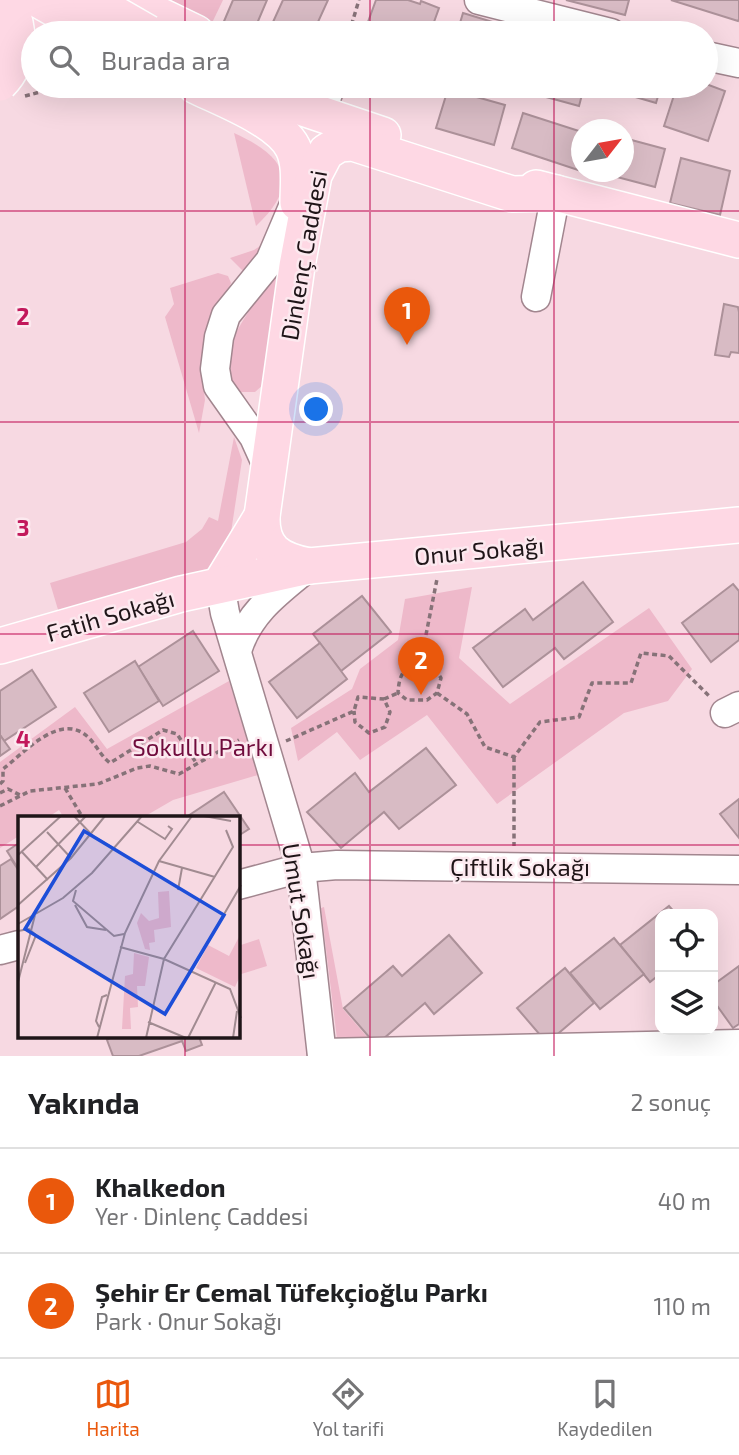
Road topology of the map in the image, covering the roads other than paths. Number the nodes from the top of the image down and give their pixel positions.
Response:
1 (7, 0) edge
2 (39, 0) edge
3 (91, 0) edge
4 (478, 0) edge
5 (549, 9) edge
6 (46, 21) edge
7 (76, 21) edge
8 (127, 21) edge
9 (171, 21) edge
10 (580, 21) edge
11 (21, 27) edge
12 (0, 32) edge
13 (718, 59) edge
14 (739, 64) edge
15 (6, 91) edge
16 (265, 98) edge
17 (275, 98) edge
18 (329, 98) edge
19 (354, 125) junction
20 (556, 193) junction
21 (298, 195) junction
22 (739, 240) edge
23 (296, 266) junction
24 (536, 297) dead end
25 (269, 470) junction
26 (262, 516) junction
27 (739, 525) edge
28 (309, 566) junction
29 (220, 584) junction
30 (0, 646) edge
31 (238, 648) junction
32 (300, 868) junction
33 (739, 870) edge
34 (240, 884) edge
35 (18, 945) edge
36 (0, 950) edge
37 (739, 1044) edge
38 (322, 1054) edge

1 - 15 main road, bridge
2 - 7 main road, bridge
3 - 8 main road, bridge
4 - 5 street
5 - 10 street
6 - 9 main road
11 - 12 main road
13 - 14 street
16 - 21 main road
17 - 19 main road
18 - 19 main road
19 - 20 main road, Dinlenç Caddesi
20 - 22 main road, Dinlenç Caddesi
20 - 23 main road, Dinlenç Caddesi
20 - 24 street
21 - 23 main road
21 - 25 street
23 - 25 main road, Dinlenç Caddesi
25 - 26 main road, Dinlenç Caddesi
26 - 28 main road, Dinlenç Caddesi
26 - 29 main road, Dinlenç Caddesi
27 - 28 main road, Onur Sokağı
28 - 29 main road, Onur Sokağı
28 - 31 street
29 - 30 main road, Fatih Sokağı
29 - 31 street, Umut Sokağı
31 - 32 street, Umut Sokağı
32 - 33 street, Çiftlik Sokağı
32 - 34 street, Çiftlik Sokağı
32 - 38 street, Umut Sokağı
35 - 36 street
37 - 38 street

